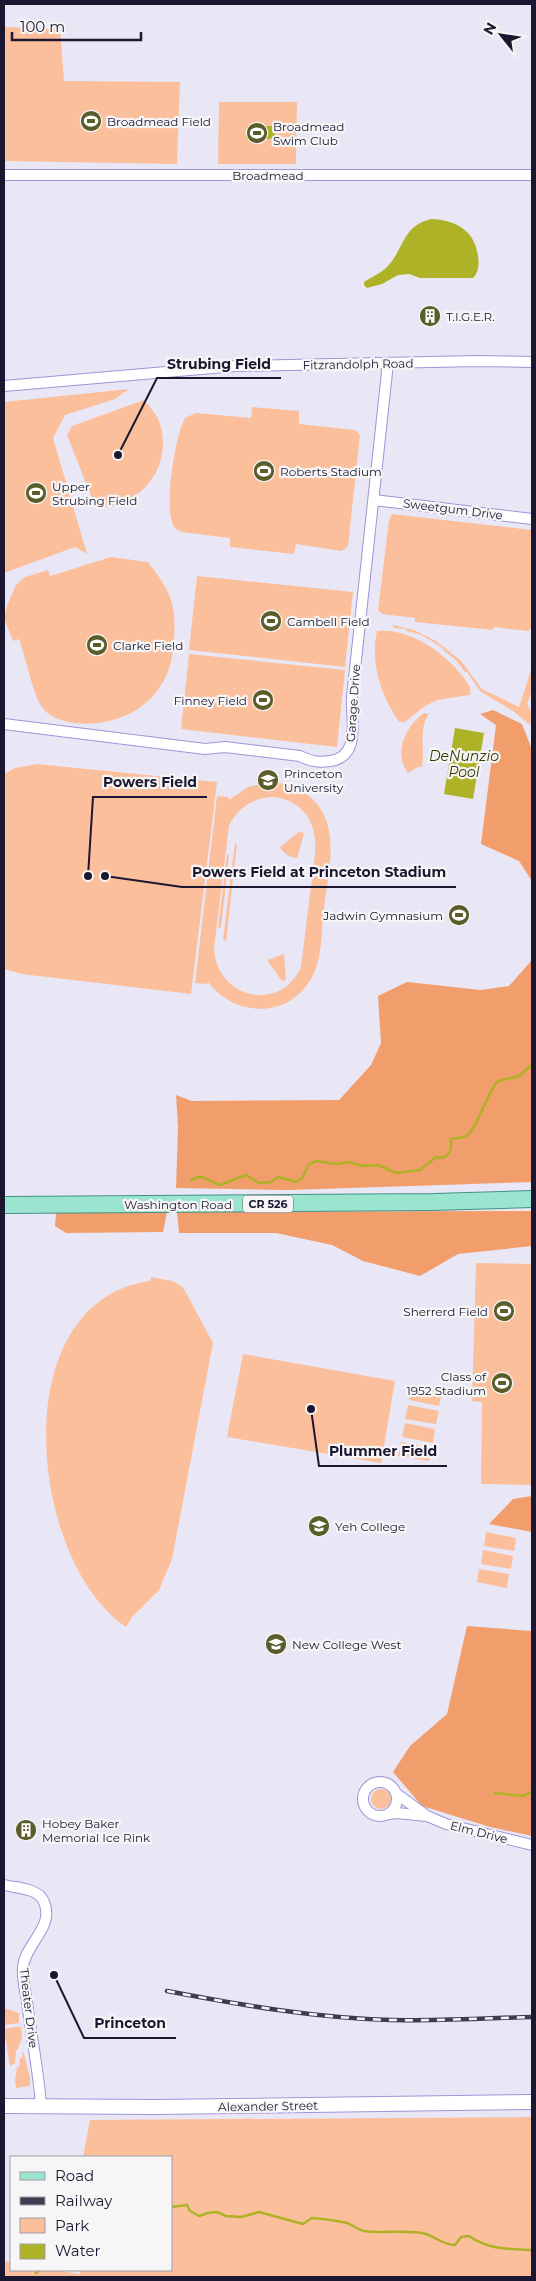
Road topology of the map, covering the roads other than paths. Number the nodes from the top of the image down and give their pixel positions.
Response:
1 (4, 175) edge
2 (532, 175) edge
3 (532, 362) edge
4 (388, 364) junction
5 (4, 386) edge
6 (374, 500) junction
7 (532, 519) edge
8 (4, 724) edge
9 (532, 1199) edge
10 (4, 1205) edge
11 (397, 1794) junction
12 (389, 1814) junction
13 (427, 1816) junction
14 (532, 1845) edge
15 (4, 1885) edge
16 (532, 2102) edge
17 (4, 2106) edge
18 (41, 2107) junction

1 - 2 street, Broadmead
3 - 4 street, Fitzrandolph Road
4 - 5 street, Fitzrandolph Road
4 - 6 street, Garage Drive
6 - 7 street, Sweetgum Drive
6 - 8 street, Garage Drive
9 - 10 main road, Washington Road / CR 526
11 - 12 street
11 - 12 street
11 - 13 street, Elm Drive
12 - 13 street, Elm Drive
13 - 14 street, Elm Drive
15 - 18 street, Theater Drive
16 - 18 main road, Alexander Street
17 - 18 main road, Alexander Street

